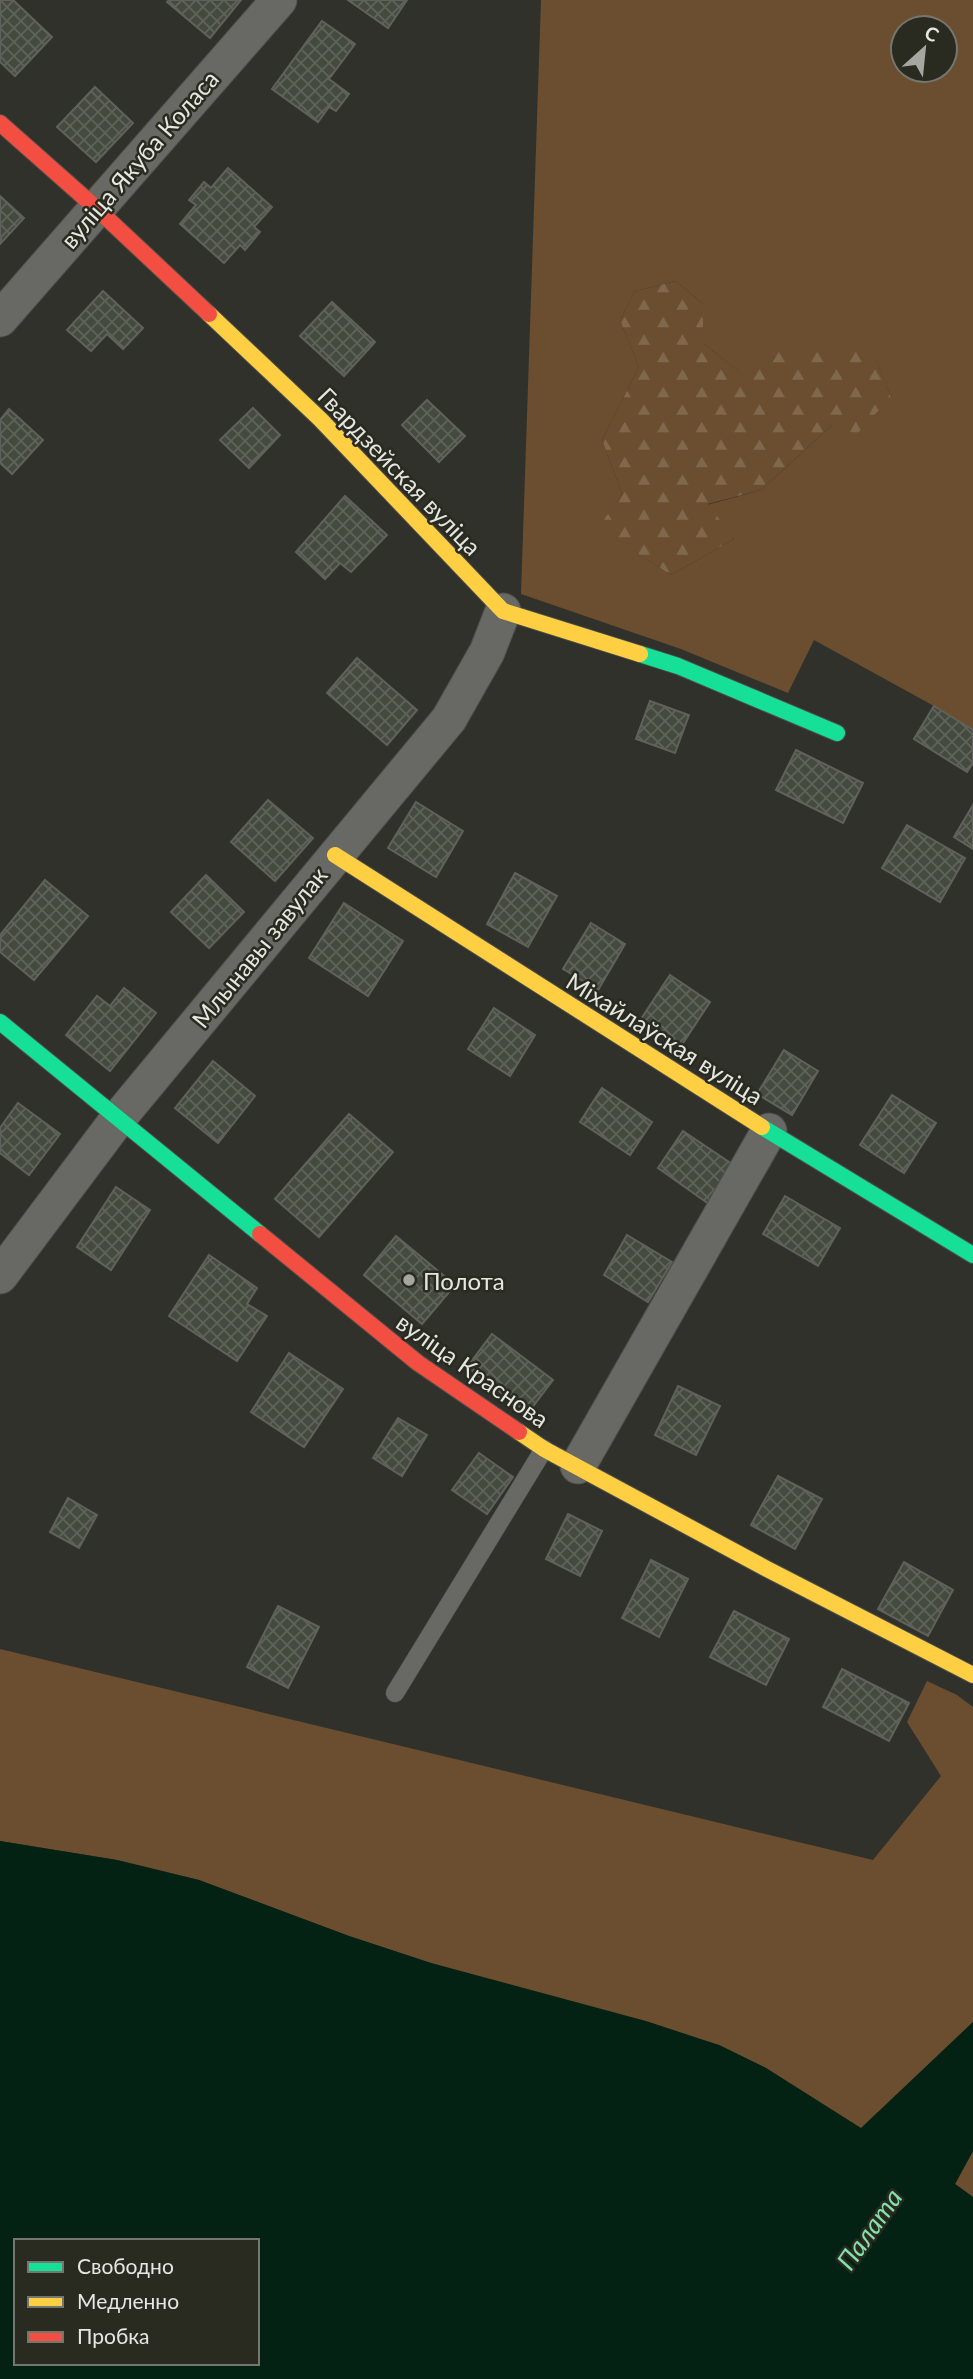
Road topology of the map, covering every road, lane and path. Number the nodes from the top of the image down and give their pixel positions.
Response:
1 (279, 0) edge
2 (0, 123) edge
3 (96, 208) junction
4 (0, 319) edge
5 (503, 611) junction
6 (837, 733) dead end
7 (335, 855) junction
8 (0, 1022) edge
9 (117, 1119) junction
10 (769, 1131) junction
11 (973, 1255) edge
12 (0, 1276) edge
13 (544, 1448) junction
14 (578, 1466) junction
15 (973, 1675) edge
16 (395, 1693) dead end

1 - 3 street, вуліца Якуба Коласа
2 - 3 street, Гвардзейская вуліца
3 - 4 street, вуліца Якуба Коласа
3 - 5 street, Гвардзейская вуліца
5 - 6 street, Гвардзейская вуліца
5 - 7 street, Млынавы завулак
7 - 9 street, Млынавы завулак
7 - 10 street, Міхайлаўская вуліца
8 - 9 street, вуліца Краснова
9 - 12 street, Млынавы завулак
9 - 13 street, вуліца Краснова
10 - 11 street, Міхайлаўская вуліца
10 - 14 street
13 - 14 street, вуліца Краснова
13 - 16 lane
14 - 15 street, вуліца Краснова

